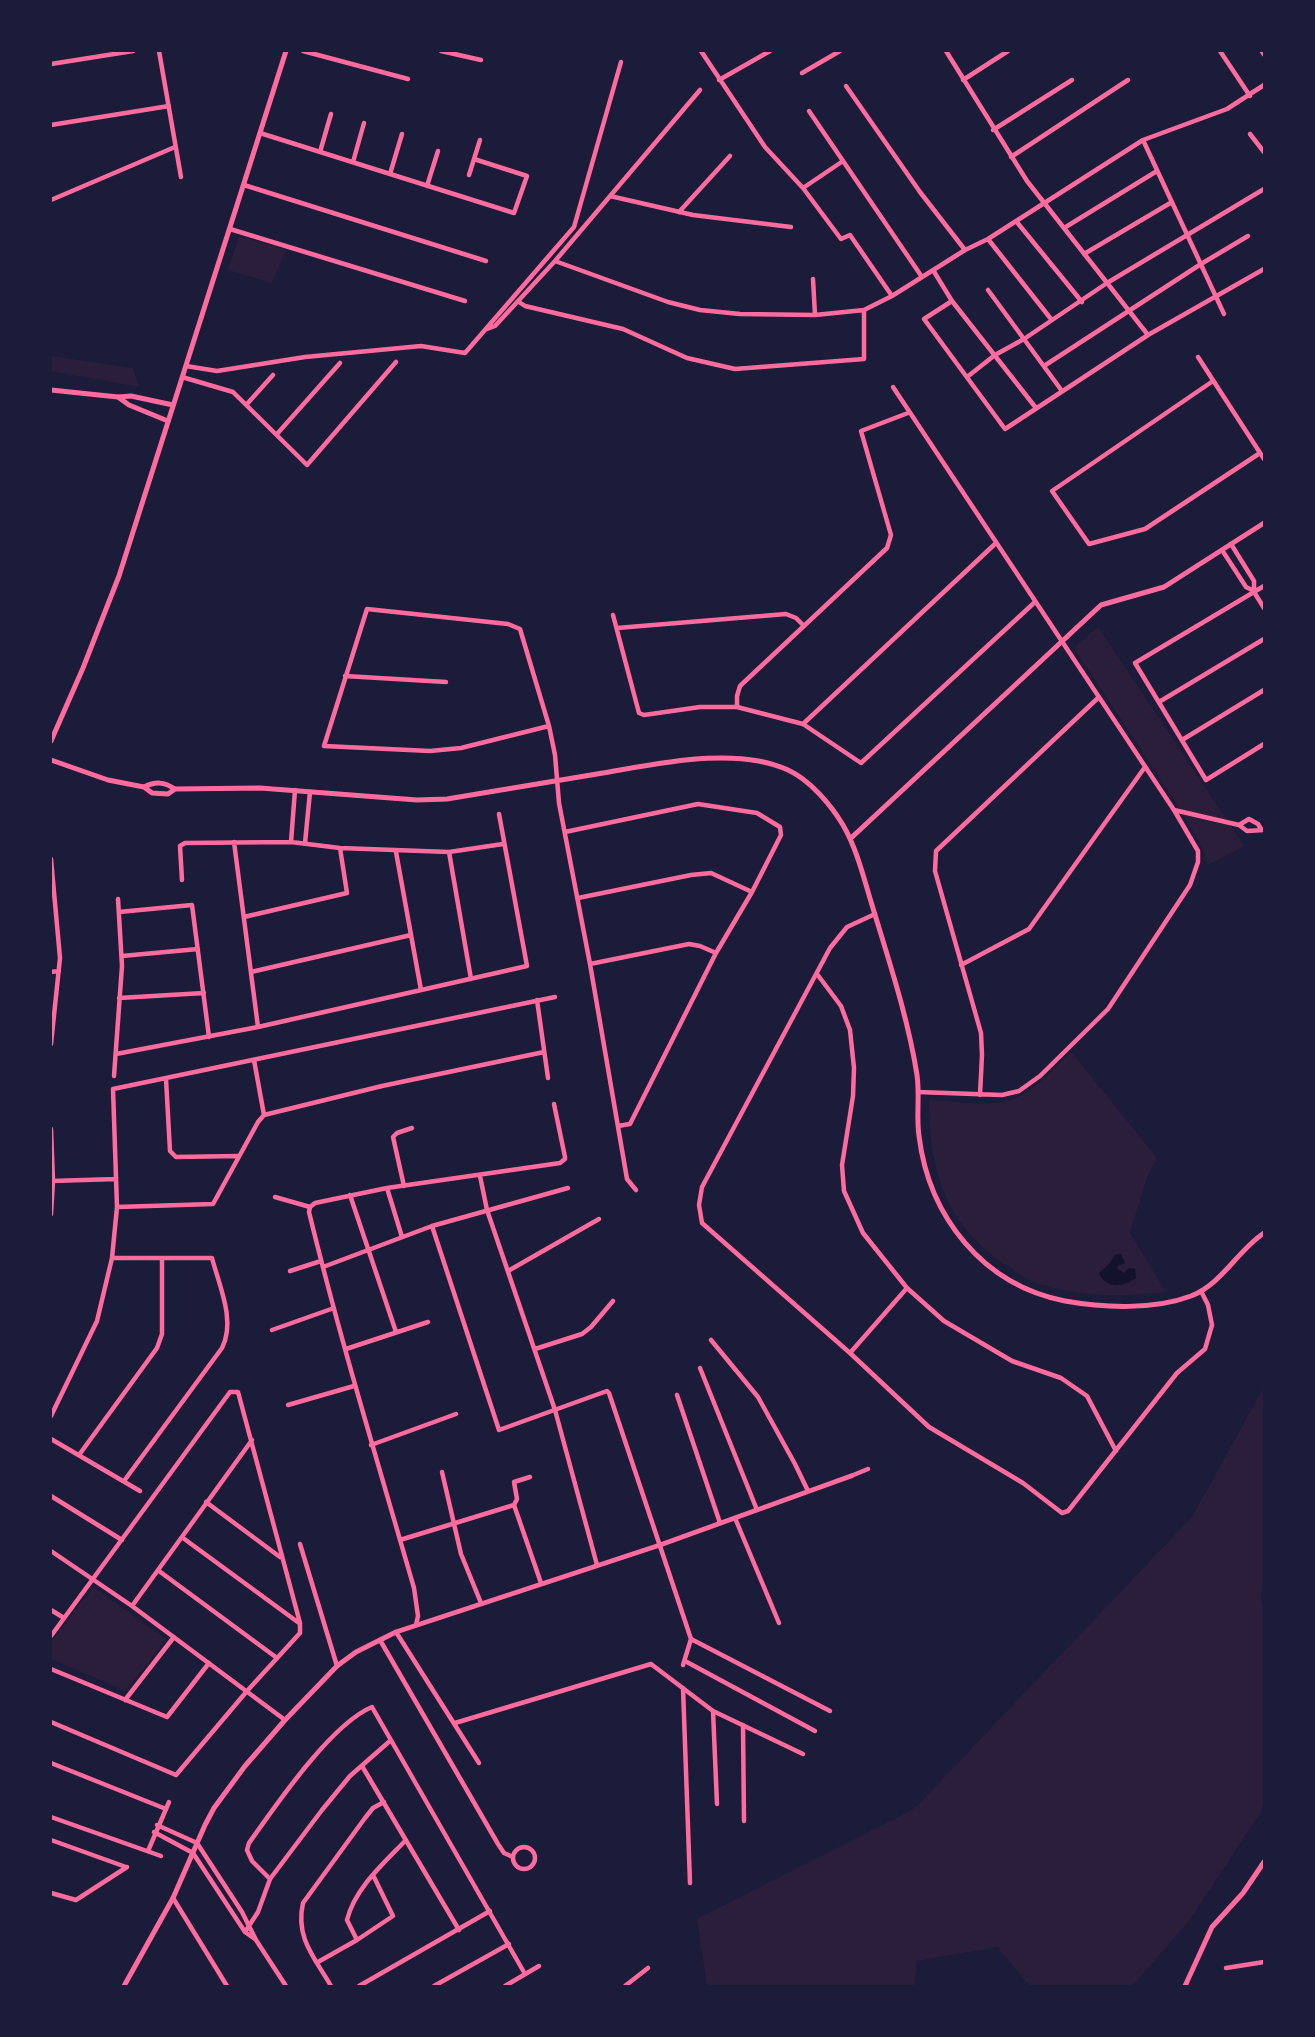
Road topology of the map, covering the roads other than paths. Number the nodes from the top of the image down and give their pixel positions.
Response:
1 (133, 51) edge
2 (159, 51) edge
3 (286, 51) edge
4 (303, 51) edge
5 (441, 51) edge
6 (701, 51) edge
7 (770, 51) edge
8 (840, 51) edge
9 (946, 51) edge
10 (1007, 51) edge
11 (1220, 51) edge
12 (481, 60) dead end
13 (621, 62) dead end
14 (51, 64) edge
15 (802, 73) dead end
16 (408, 79) dead end
17 (719, 80) junction
18 (963, 80) junction
19 (1072, 80) dead end
20 (1128, 80) dead end
21 (1264, 85) edge
22 (846, 86) dead end
23 (700, 90) dead end
24 (1250, 96) junction
25 (169, 106) junction
26 (809, 111) dead end
27 (331, 114) dead end
28 (364, 124) dead end
29 (51, 125) edge
30 (993, 130) junction
31 (260, 133) junction
32 (402, 134) dead end
33 (1250, 134) dead end
34 (1143, 140) junction
35 (480, 141) dead end
36 (175, 147) junction
37 (438, 151) dead end
38 (320, 152) junction
39 (1264, 152) edge
40 (730, 156) dead end
41 (1011, 157) junction
42 (474, 159) junction
43 (843, 160) junction
44 (353, 162) junction
45 (1157, 171) junction
46 (390, 174) junction
47 (469, 175) dead end
48 (181, 177) dead end
49 (244, 185) junction
50 (427, 186) junction
51 (803, 188) junction
52 (1264, 189) edge
53 (610, 196) junction
54 (51, 200) edge
55 (1172, 202) junction
56 (1044, 203) junction
57 (679, 212) junction
58 (1016, 221) junction
59 (791, 228) dead end
60 (1064, 228) junction
61 (230, 229) junction
62 (1187, 235) junction
63 (1248, 236) dead end
64 (988, 239) junction
65 (965, 250) junction
66 (1084, 254) junction
67 (486, 261) dead end
68 (555, 261) junction
69 (1200, 264) junction
70 (1264, 269) edge
71 (933, 270) junction
72 (922, 277) junction
73 (813, 279) dead end
74 (1107, 283) junction
75 (988, 290) dead end
76 (1215, 295) junction
77 (892, 296) junction
78 (465, 301) dead end
79 (952, 301) junction
80 (519, 302) junction
81 (1082, 302) junction
82 (864, 310) junction
83 (1129, 310) junction
84 (1224, 314) dead end
85 (814, 315) junction
86 (1051, 319) junction
87 (485, 330) junction
88 (1148, 335) junction
89 (1024, 339) junction
90 (995, 355) junction
91 (1198, 357) dead end
92 (396, 362) dead end
93 (340, 363) dead end
94 (186, 366) junction
95 (1044, 366) junction
96 (273, 375) dead end
97 (182, 377) junction
98 (967, 377) junction
99 (1213, 381) junction
100 (893, 387) dead end
101 (51, 390) edge
102 (1062, 391) junction
103 (118, 397) junction
104 (247, 404) junction
105 (173, 405) junction
106 (1036, 408) junction
107 (908, 413) junction
108 (168, 421) junction
109 (277, 435) junction
110 (1260, 453) junction
111 (1264, 459) edge
112 (1264, 523) edge
113 (996, 543) junction
114 (1231, 544) junction
115 (1222, 550) junction
116 (1264, 586) edge
117 (1254, 592) junction
118 (1035, 602) junction
119 (1264, 608) edge
120 (613, 614) dead end
121 (804, 627) junction
122 (617, 628) junction
123 (1264, 639) edge
124 (1061, 642) junction
125 (345, 676) junction
126 (446, 682) dead end
127 (1264, 690) edge
128 (1099, 697) junction
129 (1159, 702) junction
130 (737, 707) junction
131 (803, 724) junction
132 (549, 726) junction
133 (1182, 740) junction
134 (51, 741) edge
135 (1264, 744) edge
136 (51, 760) edge
137 (1145, 767) junction
138 (557, 780) junction
139 (144, 787) junction
140 (175, 789) junction
141 (295, 790) junction
142 (310, 792) junction
143 (1174, 810) junction
144 (499, 814) dead end
145 (1240, 825) junction
146 (1262, 829) edge
147 (565, 832) junction
148 (850, 839) junction
149 (234, 842) junction
150 (291, 842) junction
151 (305, 843) junction
152 (503, 844) junction
153 (340, 848) junction
154 (396, 852) junction
155 (449, 852) junction
156 (51, 859) edge
157 (182, 880) dead end
158 (52, 886) edge
159 (752, 892) junction
160 (578, 898) junction
161 (118, 900) dead end
162 (119, 912) junction
163 (875, 914) junction
164 (244, 917) junction
165 (411, 935) junction
166 (198, 949) junction
167 (716, 953) junction
168 (122, 956) junction
169 (590, 964) junction
170 (961, 965) junction
171 (59, 971) junction
172 (51, 972) edge
173 (251, 972) junction
174 (817, 974) junction
175 (471, 979) junction
176 (421, 990) junction
177 (204, 993) junction
178 (555, 997) dead end
179 (119, 998) junction
180 (537, 1000) junction
181 (258, 1027) junction
182 (209, 1037) junction
183 (51, 1044) edge
184 (544, 1052) junction
185 (116, 1054) junction
186 (254, 1059) junction
187 (114, 1076) dead end
188 (548, 1078) dead end
189 (166, 1079) junction
190 (918, 1092) junction
191 (979, 1095) junction
192 (554, 1104) dead end
193 (264, 1115) junction
194 (618, 1126) junction
195 (412, 1128) dead end
196 (51, 1129) edge
197 (238, 1156) junction
198 (480, 1176) junction
199 (116, 1179) junction
200 (52, 1182) edge
201 (404, 1186) junction
202 (387, 1188) junction
203 (568, 1188) dead end
204 (636, 1189) dead end
205 (350, 1195) junction
206 (275, 1197) dead end
207 (117, 1207) junction
208 (310, 1207) junction
209 (487, 1210) junction
210 (51, 1214) edge
211 (599, 1219) dead end
212 (432, 1226) junction
213 (1264, 1233) edge
214 (402, 1237) junction
215 (368, 1249) junction
216 (113, 1258) junction
217 (162, 1258) junction
218 (322, 1264) junction
219 (290, 1271) dead end
220 (508, 1271) junction
221 (907, 1288) junction
222 (1201, 1291) junction
223 (613, 1301) dead end
224 (334, 1308) junction
225 (428, 1322) dead end
226 (271, 1330) dead end
227 (396, 1332) junction
228 (711, 1340) dead end
229 (346, 1349) junction
230 (536, 1349) junction
231 (850, 1353) junction
232 (700, 1368) dead end
233 (354, 1386) junction
234 (677, 1395) dead end
235 (288, 1405) dead end
236 (555, 1410) junction
237 (457, 1414) dead end
238 (51, 1416) edge
239 (51, 1439) edge
240 (252, 1439) junction
241 (371, 1445) junction
242 (1116, 1451) junction
243 (79, 1455) junction
244 (868, 1469) dead end
245 (442, 1472) dead end
246 (851, 1476) joint
247 (530, 1477) dead end
248 (124, 1481) junction
249 (140, 1490) dead end
250 (808, 1492) junction
251 (51, 1496) edge
252 (206, 1502) junction
253 (514, 1505) junction
254 (757, 1510) junction
255 (735, 1518) junction
256 (453, 1522) junction
257 (719, 1523) junction
258 (183, 1538) junction
259 (122, 1540) junction
260 (400, 1540) junction
261 (300, 1544) dead end
262 (660, 1545) junction
263 (51, 1551) edge
264 (281, 1558) junction
265 (597, 1565) junction
266 (159, 1571) junction
267 (94, 1579) junction
268 (541, 1583) junction
269 (481, 1603) junction
270 (132, 1606) junction
271 (51, 1610) edge
272 (64, 1618) junction
273 (300, 1623) junction
274 (779, 1623) dead end
275 (416, 1625) junction
276 (396, 1632) junction
277 (51, 1636) edge
278 (174, 1637) junction
279 (691, 1639) junction
280 (380, 1640) junction
281 (277, 1658) junction
282 (209, 1663) junction
283 (337, 1666) junction
284 (51, 1669) edge
285 (683, 1688) junction
286 (247, 1691) junction
287 (125, 1700) junction
288 (713, 1711) junction
289 (830, 1711) dead end
290 (285, 1720) junction
291 (51, 1722) edge
292 (455, 1723) junction
293 (743, 1725) junction
294 (815, 1731) dead end
295 (391, 1740) junction
296 (803, 1754) dead end
297 (51, 1763) edge
298 (480, 1763) dead end
299 (362, 1766) junction
300 (169, 1802) dead end
301 (384, 1802) junction
302 (717, 1804) dead end
303 (166, 1809) junction
304 (51, 1816) edge
305 (744, 1821) dead end
306 (157, 1825) junction
307 (154, 1832) junction
308 (51, 1840) edge
309 (406, 1840) junction
310 (197, 1843) junction
311 (148, 1851) junction
312 (193, 1853) junction
313 (161, 1856) dead end
314 (513, 1857) junction
315 (1264, 1862) edge
316 (373, 1875) junction
317 (270, 1880) junction
318 (690, 1883) dead end
319 (51, 1893) edge
320 (173, 1898) junction
321 (489, 1911) junction
322 (249, 1926) junction
323 (459, 1930) junction
324 (245, 1932) junction
325 (256, 1940) junction
326 (357, 1940) junction
327 (509, 1944) junction
328 (318, 1962) junction
329 (1264, 1962) edge
330 (538, 1966) dead end
331 (648, 1968) dead end
332 (1226, 1968) dead end
333 (526, 1974) junction
334 (124, 1986) edge
335 (227, 1986) edge
336 (286, 1986) edge
337 (331, 1986) edge
338 (359, 1986) edge
339 (434, 1986) edge
340 (505, 1986) edge
341 (625, 1986) edge
342 (1185, 1986) edge

1 - 14 street
2 - 25 street
3 - 31 street
4 - 16 street
5 - 12 street
6 - 17 street
7 - 17 street
8 - 15 street
9 - 18 street
10 - 18 street
11 - 24 street
13 - 87 street
17 - 51 street
18 - 30 street
19 - 30 street
20 - 41 street
21 - 24 street
22 - 65 street
23 - 53 street
24 - 34 street
25 - 29 street
25 - 36 street
26 - 43 street
27 - 38 street
28 - 44 street
30 - 41 street
31 - 38 street
31 - 49 street
32 - 46 street
33 - 39 street
34 - 45 street
34 - 56 street
35 - 42 street
36 - 48 street
36 - 54 street
37 - 50 street
38 - 44 street
40 - 57 street
41 - 56 street
42 - 47 street
42 - 50 street
43 - 51 street
43 - 72 street
44 - 46 street
45 - 55 street
45 - 60 street
46 - 50 street
49 - 61 street
49 - 67 street
51 - 77 street
52 - 62 street
53 - 57 street
53 - 68 street
55 - 62 street
55 - 66 street
56 - 58 street
56 - 60 street
57 - 59 street
58 - 64 street
58 - 81 street
60 - 66 street
61 - 78 street
61 - 94 street
62 - 69 street
62 - 74 street
63 - 69 street
64 - 65 street
64 - 86 street
65 - 71 street
66 - 74 street
68 - 80 street
68 - 85 street
69 - 76 street
69 - 83 street
70 - 76 street
71 - 72 street
71 - 79 street
72 - 77 street
73 - 85 street
74 - 81 street
74 - 83 street
75 - 89 street
76 - 84 street
76 - 88 street
77 - 82 street
79 - 90 street
79 - 98 street
80 - 82 street
80 - 87 street
81 - 86 street
82 - 85 street
83 - 88 street
83 - 95 street
86 - 89 street
87 - 94 street
88 - 102 street
89 - 90 street
89 - 95 street
90 - 98 street
90 - 106 street
91 - 99 street
92 - 109 street
93 - 109 street
94 - 97 street
95 - 102 street
96 - 104 street
97 - 104 street
97 - 105 street
98 - 106 street
99 - 110 street
99 - 110 street
100 - 107 street
101 - 103 street
102 - 106 street
103 - 105 street
103 - 108 street
104 - 109 street
105 - 108 street
107 - 113 street
107 - 121 street
108 - 134 street
110 - 111 street
112 - 114 street
113 - 118 street
113 - 131 street
114 - 115 street
114 - 117 street
115 - 117 street
115 - 124 street
116 - 117 street
117 - 119 street
117 - 129 street
118 - 124 street
118 - 131 street
120 - 122 street
121 - 122 street
121 - 130 street
122 - 130 street
123 - 129 street
124 - 128 street
124 - 148 street
125 - 126 street
125 - 132 street
125 - 132 street
127 - 133 street
128 - 137 street
128 - 170 street
129 - 133 street
130 - 131 street
132 - 138 street
133 - 135 street
136 - 139 street
137 - 143 street
137 - 170 street
138 - 142 street
138 - 147 street
138 - 148 street
139 - 140 street
139 - 140 street
140 - 141 street
141 - 142 street
141 - 150 street
142 - 151 street
143 - 145 street
143 - 191 street
144 - 152 street
145 - 146 street
145 - 146 street
147 - 159 street
147 - 160 street
148 - 163 street
149 - 150 street
149 - 157 street
149 - 164 street
150 - 151 street
151 - 153 street
152 - 155 street
152 - 175 street
153 - 154 street
153 - 164 street
154 - 155 street
154 - 165 street
155 - 175 street
156 - 158 street
158 - 171 street
159 - 160 street
159 - 167 street
160 - 169 street
161 - 162 street
162 - 166 street
162 - 168 street
163 - 174 street
163 - 190 street
164 - 173 street
165 - 173 street
165 - 176 street
166 - 168 street
166 - 177 street
167 - 169 street
167 - 194 street
168 - 179 street
169 - 194 street
170 - 191 street
171 - 172 street
171 - 183 street
173 - 181 street
174 - 221 street
174 - 231 street
175 - 176 street
176 - 181 street
177 - 179 street
177 - 182 street
178 - 180 street
179 - 185 street
180 - 184 street
180 - 186 street
181 - 182 street
182 - 185 street
184 - 188 street
184 - 193 street
185 - 187 street
186 - 189 street
186 - 193 street
189 - 197 street
189 - 199 street
190 - 191 street
190 - 222 street
192 - 198 street
193 - 197 street
194 - 204 street
195 - 201 street
196 - 200 street
197 - 207 street
198 - 201 street
198 - 209 street
199 - 200 street
199 - 207 street
200 - 210 street
201 - 202 street
202 - 205 street
202 - 214 street
203 - 209 street
205 - 208 street
205 - 215 street
206 - 208 street
207 - 216 street
208 - 218 street
209 - 212 street
209 - 220 street
211 - 220 street
212 - 214 street
212 - 236 street
213 - 222 street
214 - 215 street
215 - 218 street
215 - 227 street
216 - 217 street
216 - 238 street
217 - 243 street
217 - 248 street
218 - 219 street
218 - 224 street
220 - 230 street
221 - 231 street
221 - 242 street
222 - 242 street
223 - 230 street
224 - 226 street
224 - 229 street
225 - 227 street
227 - 229 street
228 - 250 street
229 - 233 street
230 - 236 street
231 - 242 street
232 - 254 street
233 - 235 street
233 - 241 street
234 - 257 street
236 - 262 street
236 - 265 street
237 - 241 street
239 - 243 street
240 - 252 street
240 - 259 street
240 - 264 street
241 - 260 street
243 - 248 street
244 - 246 street
245 - 256 street
246 - 250 street
247 - 253 street
248 - 249 street
250 - 254 street
251 - 259 street
252 - 258 street
252 - 264 street
253 - 256 street
253 - 268 street
254 - 255 street
255 - 257 street
255 - 274 street
256 - 260 street
256 - 269 street
257 - 262 street
258 - 266 street
258 - 273 street
259 - 267 street
260 - 275 street
261 - 283 street
262 - 265 street
262 - 279 street
263 - 267 street
264 - 273 street
265 - 268 street
266 - 270 street
266 - 281 street
267 - 270 street
267 - 272 street
268 - 269 street
269 - 275 street
270 - 278 street
271 - 272 street
272 - 277 street
273 - 281 street
275 - 276 street
276 - 280 street
276 - 292 street
278 - 282 street
278 - 287 street
279 - 289 street
279 - 294 street
280 - 283 street
280 - 314 street
281 - 286 street
282 - 286 street
282 - 287 street
283 - 290 street
284 - 287 street
285 - 288 street
285 - 292 street
285 - 318 street
286 - 290 street
286 - 291 street
288 - 293 street
288 - 302 street
290 - 310 street
292 - 298 street
293 - 296 street
293 - 305 street
295 - 299 street
295 - 317 street
295 - 321 street
297 - 303 street
299 - 301 street
299 - 317 street
300 - 303 street
301 - 309 street
301 - 328 street
303 - 306 street
304 - 311 street
306 - 307 street
306 - 310 street
307 - 311 street
307 - 312 street
308 - 319 street
309 - 316 street
309 - 323 street
310 - 312 street
310 - 322 street
311 - 313 street
312 - 320 street
312 - 324 street
314 - 314 street
315 - 342 street
316 - 326 street
316 - 326 street
317 - 322 street
320 - 334 street
320 - 335 street
321 - 323 street
321 - 327 street
322 - 324 street
322 - 325 street
323 - 338 street
324 - 325 street
325 - 336 street
326 - 328 street
327 - 333 street
327 - 339 street
328 - 337 street
329 - 332 street
330 - 333 street
331 - 341 street
333 - 340 street

